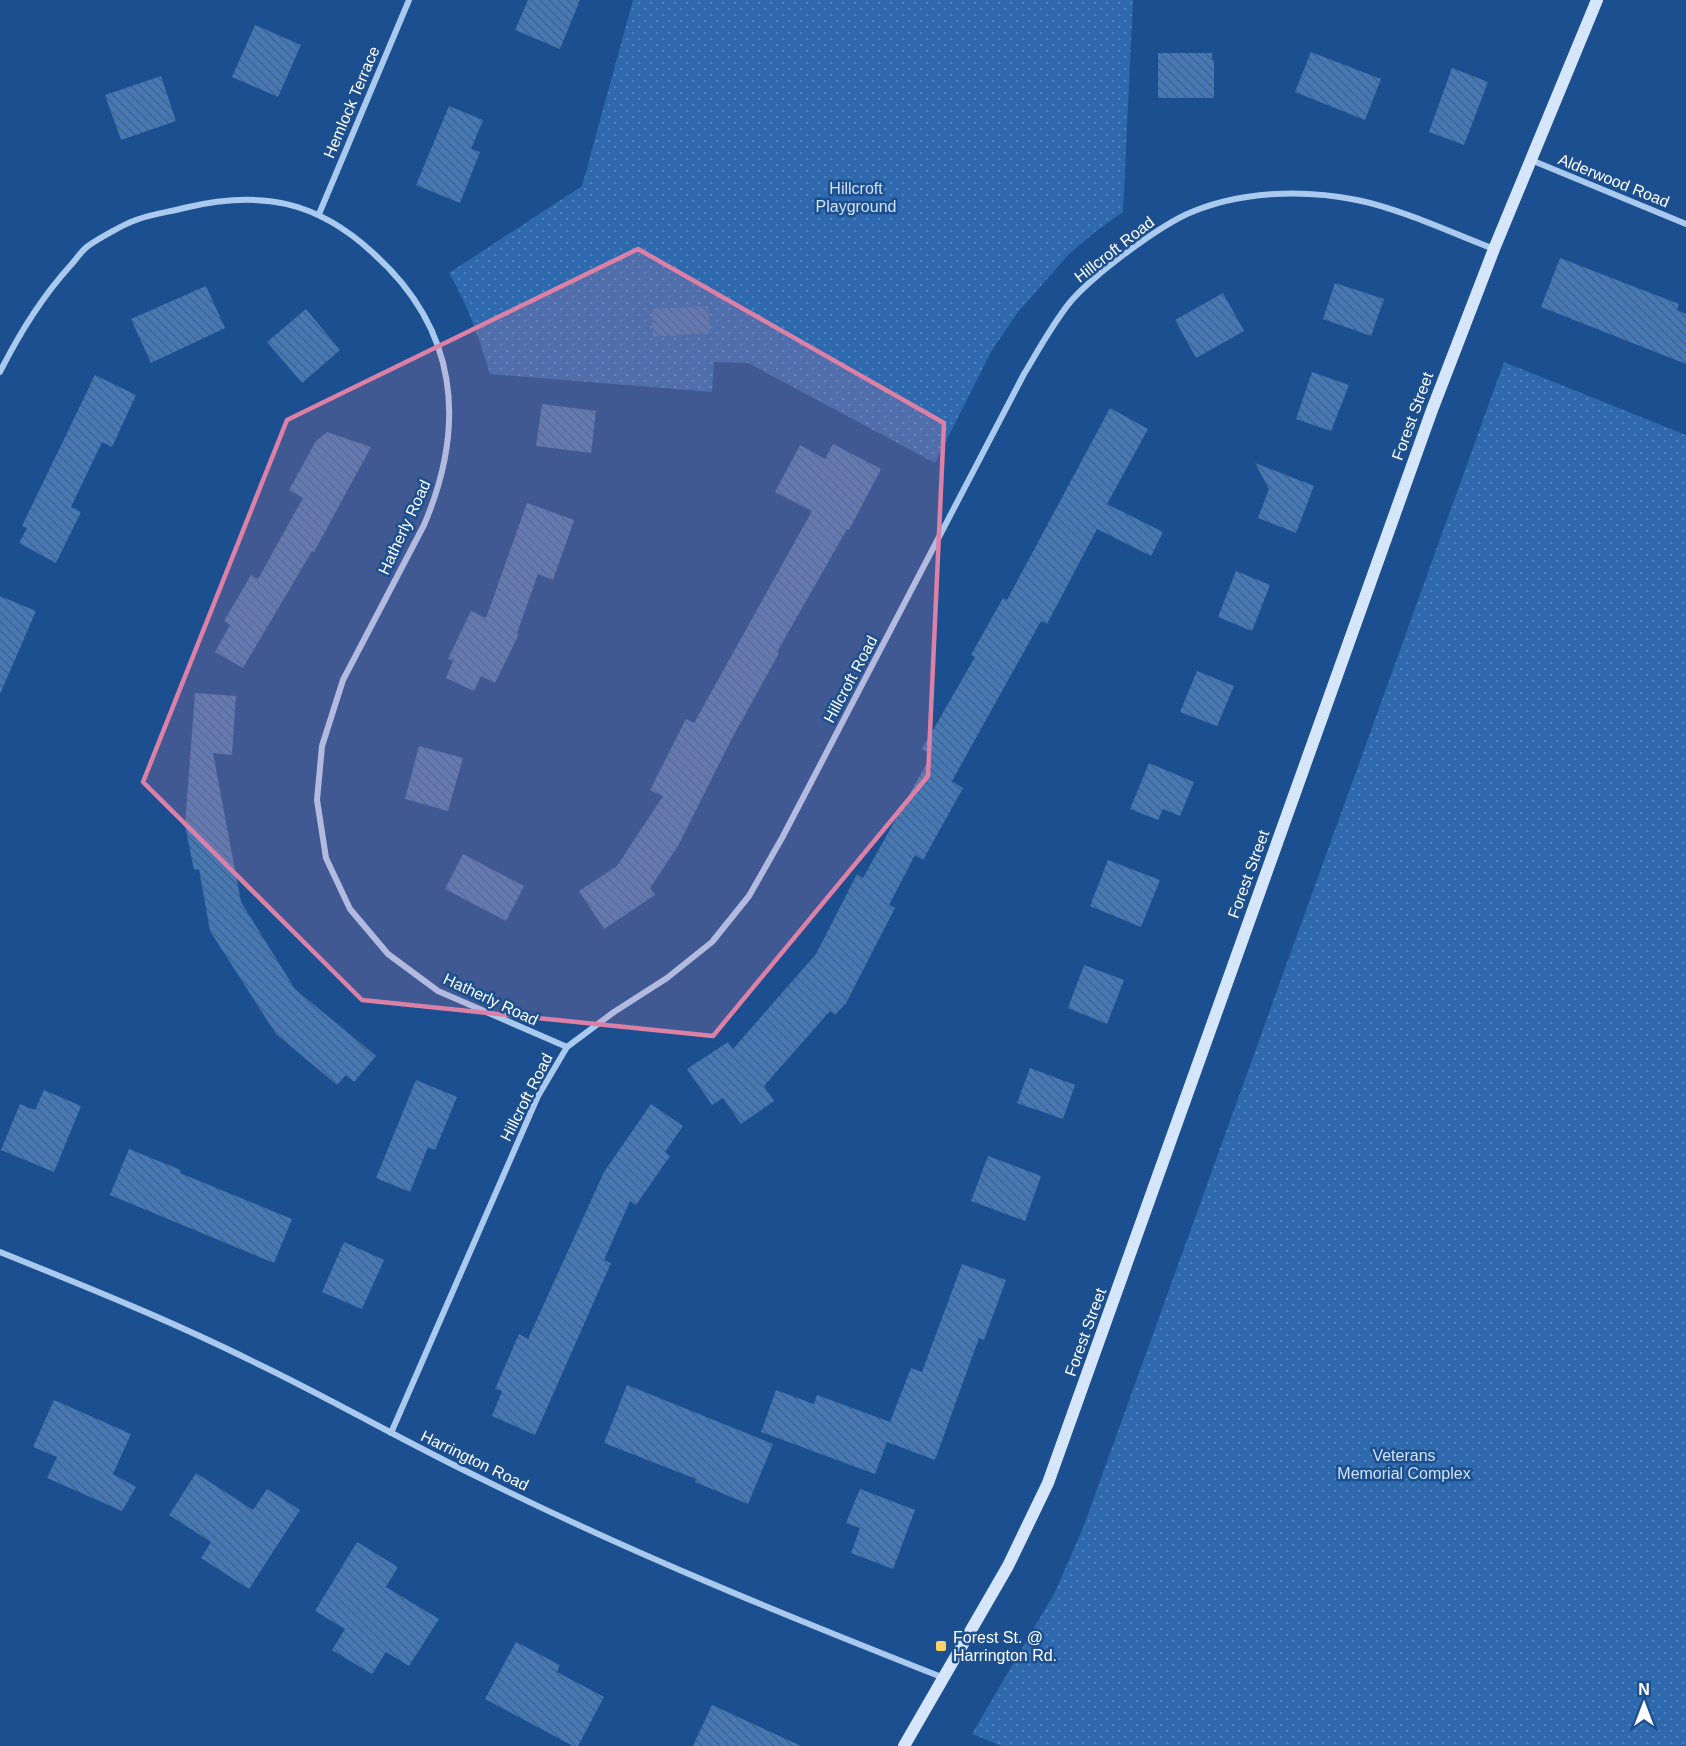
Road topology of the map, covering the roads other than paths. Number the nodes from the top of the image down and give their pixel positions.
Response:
1 (409, 0) edge
2 (1598, 0) edge
3 (1531, 160) junction
4 (319, 214) junction
5 (1686, 224) edge
6 (1494, 249) junction
7 (0, 372) edge
8 (567, 1047) junction
9 (0, 1252) edge
10 (390, 1433) junction
11 (944, 1678) junction
12 (904, 1746) edge

1 - 4 street, Hemlock Terrace
2 - 3 street, Forest Street
3 - 5 street, Alderwood Road
3 - 6 street, Forest Street
4 - 7 street, Hatherly Road
4 - 8 street, Hatherly Road
6 - 8 street, Hillcroft Road
6 - 11 street, Forest Street
8 - 10 street, Hillcroft Road
9 - 10 street, Harrington Road
10 - 11 street, Harrington Road
11 - 12 street, Forest Street

